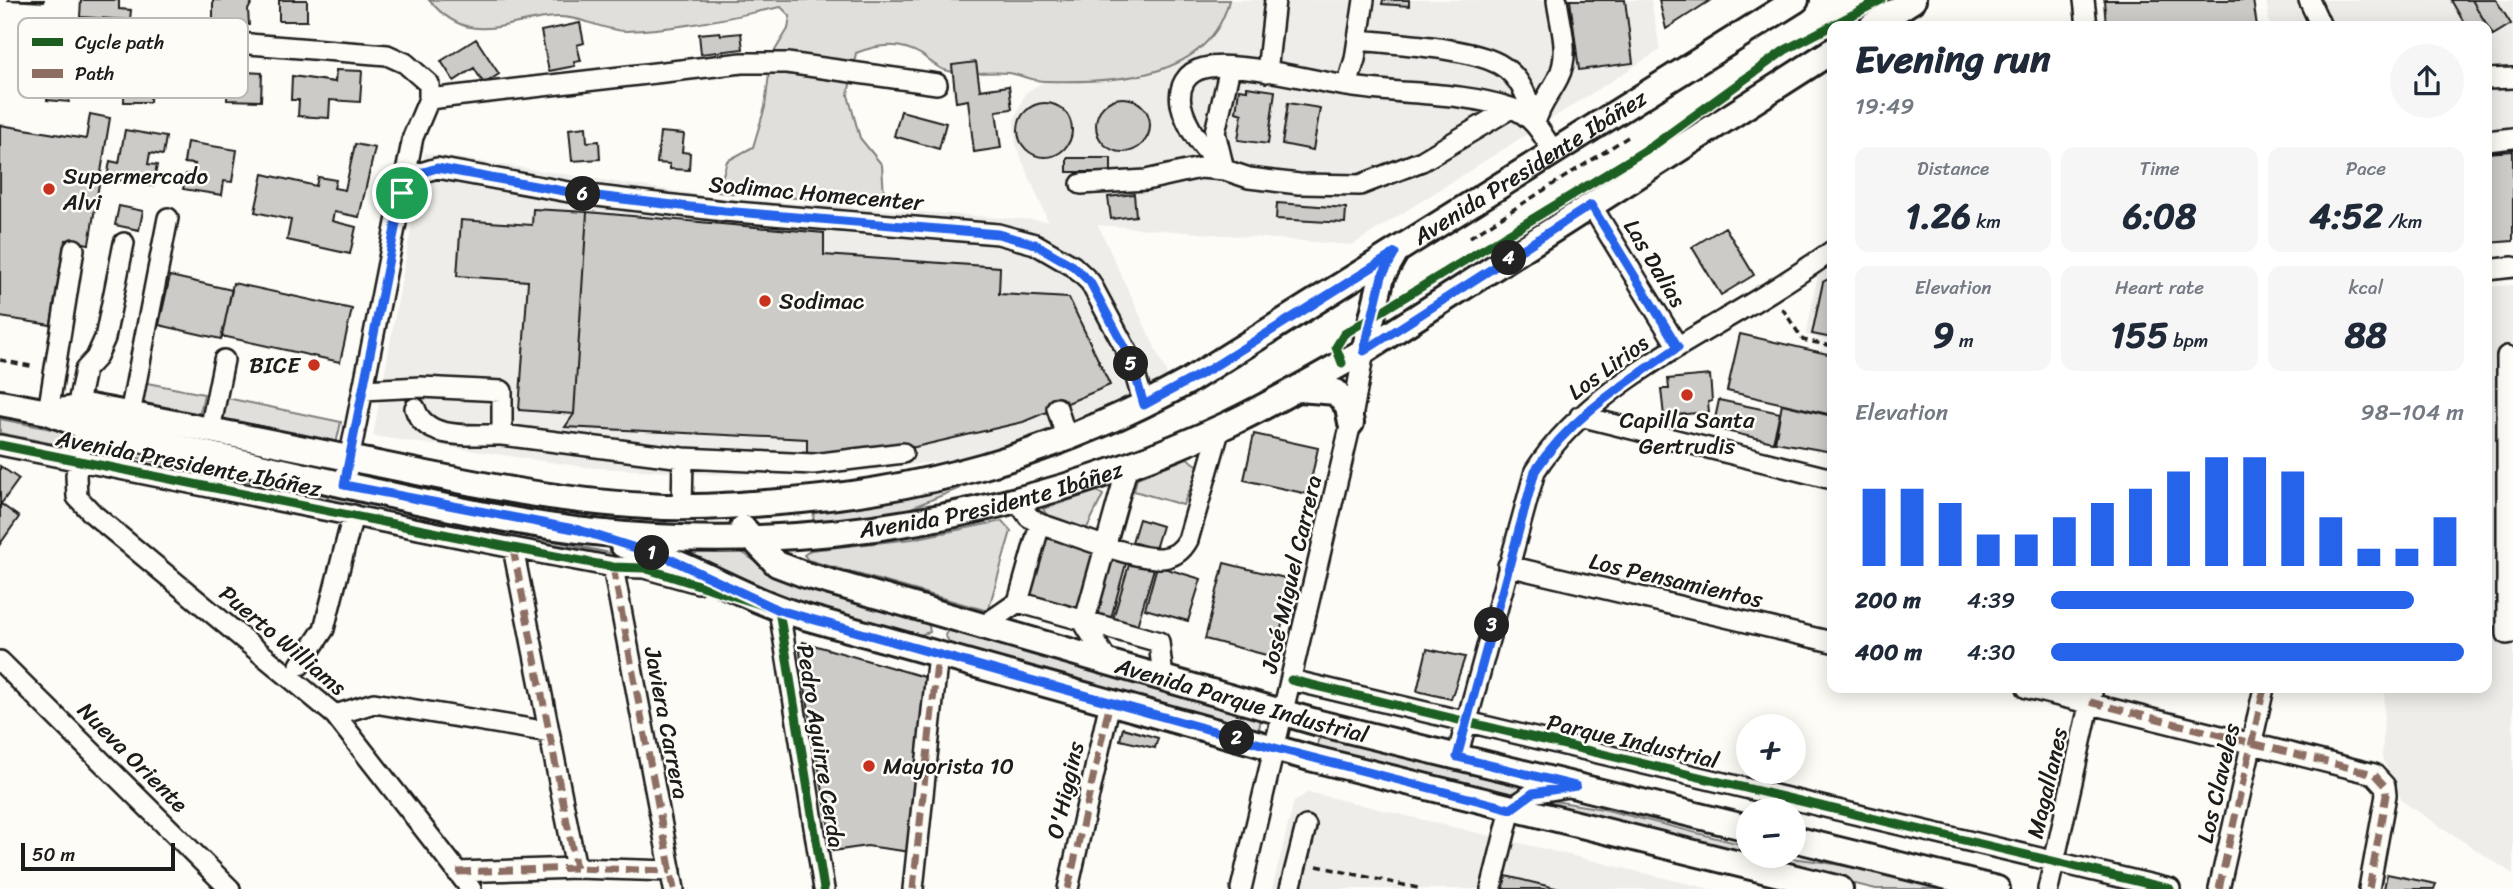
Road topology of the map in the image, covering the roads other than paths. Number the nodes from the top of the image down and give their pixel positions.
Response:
1 (1275, 0) edge
2 (1364, 0) edge
3 (1557, 0) edge
4 (1796, 0) edge
5 (1913, 0) edge
6 (2084, 0) edge
7 (2309, 0) edge
8 (1879, 21) edge
9 (2086, 21) edge
10 (2319, 21) edge
11 (1359, 40) junction
12 (248, 43) edge
13 (1827, 59) edge
14 (1230, 68) junction
15 (1267, 72) junction
16 (2513, 78) edge
17 (2492, 79) edge
18 (937, 84) dead end
19 (1347, 86) junction
20 (429, 99) junction
21 (1511, 108) junction
22 (1535, 123) junction
23 (2513, 138) edge
24 (2492, 140) edge
25 (1554, 153) junction
26 (1225, 170) junction
27 (1081, 184) dead end
28 (402, 193) junction
29 (1591, 205) junction
30 (168, 218) dead end
31 (124, 243) dead end
32 (74, 249) dead end
33 (1395, 253) junction
34 (1827, 254) edge
35 (2513, 267) edge
36 (2492, 269) edge
37 (1678, 347) junction
38 (1364, 351) junction
39 (2507, 356) dead end
40 (225, 360) dead end
41 (1298, 389) junction
42 (363, 390) junction
43 (0, 403) edge
44 (1144, 405) junction
45 (415, 408) dead end
46 (1057, 408) dead end
47 (48, 412) junction
48 (130, 414) junction
49 (1580, 416) junction
50 (82, 418) junction
51 (1351, 423) junction
52 (1220, 428) junction
53 (210, 430) junction
54 (502, 435) junction
55 (1067, 439) junction
56 (0, 445) edge
57 (903, 453) dead end
58 (683, 458) junction
59 (349, 459) junction
60 (80, 461) junction
61 (1128, 465) junction
62 (1827, 478) edge
63 (344, 485) junction
64 (1017, 500) junction
65 (711, 506) junction
66 (682, 508) junction
67 (353, 515) junction
68 (1040, 524) junction
69 (579, 530) junction
70 (751, 537) junction
71 (1105, 544) junction
72 (513, 548) junction
73 (1508, 566) junction
74 (613, 567) junction
75 (1018, 602) junction
76 (779, 610) junction
77 (951, 617) junction
78 (1084, 623) junction
79 (983, 626) junction
80 (2513, 633) edge
81 (1827, 641) edge
82 (939, 654) junction
83 (0, 661) edge
84 (1108, 662) junction
85 (300, 665) dead end
86 (1163, 678) junction
87 (1291, 680) junction
88 (2073, 693) edge
89 (2263, 693) edge
90 (2091, 695) edge
91 (1111, 702) junction
92 (1284, 713) junction
93 (335, 715) junction
94 (1466, 721) junction
95 (549, 732) junction
96 (2252, 743) junction
97 (1275, 748) junction
98 (1457, 757) junction
99 (1576, 786) junction
100 (1511, 809) junction
101 (1736, 825) edge
102 (1306, 826) dead end
103 (1806, 842) edge
104 (2054, 862) junction
105 (576, 868) junction
106 (457, 872) junction
107 (673, 880) edge
108 (230, 889) edge
109 (471, 889) edge
110 (824, 889) edge
111 (913, 889) edge
112 (1068, 889) edge
113 (1241, 889) edge
114 (1290, 889) edge
115 (1491, 889) edge
116 (1840, 889) edge
117 (1997, 889) edge
118 (2048, 889) edge
119 (2169, 889) edge
120 (2219, 889) edge
121 (2369, 889) edge

1 - 15 street
2 - 11 street
3 - 22 street
4 - 25 main road, Avenida Presidente Ibáñez
5 - 8 main road
6 - 9 street
7 - 10 street
11 - 19 street
11 - 22 street
12 - 20 street
13 - 29 main road, Avenida Presidente Ibáñez
14 - 15 street
14 - 26 street
14 - 26 street
15 - 19 street
16 - 17 street
18 - 20 street
19 - 21 street
20 - 28 street
21 - 22 street
21 - 26 street
22 - 25 street
23 - 24 street
25 - 33 main road, Avenida Presidente Ibáñez
26 - 27 street
28 - 42 street
28 - 44 street, Sodimac Homecenter
29 - 37 street, Las Dalias
29 - 38 main road, Avenida Presidente Ibáñez
30 - 48 street
31 - 50 street, Puerto Williams
32 - 47 street
33 - 38 main road
33 - 44 main road, Avenida Presidente Ibáñez
34 - 37 street, Los Lirios
35 - 36 street
37 - 49 street, Los Lirios
38 - 41 main road, Avenida Presidente Ibáñez
38 - 51 street, José Miguel Carrera
39 - 80 street
40 - 53 street
41 - 51 main road
41 - 52 main road, Avenida Presidente Ibáñez
42 - 54 street
42 - 59 street
43 - 47 main road, Avenida Presidente Ibáñez
44 - 55 main road, Avenida Presidente Ibáñez
45 - 54 street
46 - 55 street
47 - 50 main road, Avenida Presidente Ibáñez
48 - 50 main road, Avenida Presidente Ibáñez
48 - 53 main road, Avenida Presidente Ibáñez
49 - 62 street
49 - 73 street, Los Lirios
50 - 60 street, Puerto Williams
50 - 63 main road, Avenida Presidente Ibáñez
51 - 87 street, José Miguel Carrera
52 - 61 main road, Avenida Presidente Ibáñez
52 - 71 street
53 - 59 main road, Avenida Presidente Ibáñez
54 - 58 street
55 - 65 main road, Avenida Presidente Ibáñez
56 - 60 street, Avenida Presidente Ibáñez
57 - 58 street
58 - 66 street
59 - 63 street
59 - 66 main road, Avenida Presidente Ibáñez
60 - 67 street, Avenida Presidente Ibáñez
60 - 93 street, Puerto Williams
61 - 64 main road, Avenida Presidente Ibáñez
61 - 71 street
63 - 69 main road, Avenida Presidente Ibáñez
64 - 68 street
64 - 70 main road, Avenida Presidente Ibáñez
65 - 66 main road, Avenida Presidente Ibáñez
65 - 70 main road, Avenida Parque Industrial
67 - 72 street, Avenida Presidente Ibáñez
67 - 85 street
68 - 71 street
68 - 75 street
69 - 70 main road, Avenida Presidente Ibáñez
69 - 76 main road, Avenida Parque Industrial
70 - 77 main road, Avenida Parque Industrial
71 - 78 street
72 - 74 street, Avenida Presidente Ibáñez
72 - 95 street
73 - 81 street, Los Pensamientos
73 - 94 street, Los Lirios
74 - 76 street, Avenida Presidente Ibáñez
74 - 107 street, Javiera Carrera
75 - 78 street
75 - 79 street
76 - 82 main road, Avenida Parque Industrial
76 - 110 street, Pedro Aguirre Cerda
77 - 79 main road, Avenida Parque Industrial
77 - 82 main road
78 - 84 street
78 - 86 street
79 - 84 main road, Avenida Parque Industrial
82 - 91 main road, Avenida Parque Industrial
82 - 111 street
83 - 108 street, Nueva Oriente
84 - 86 main road, Avenida Parque Industrial
86 - 92 main road, Avenida Parque Industrial
87 - 92 street, José Miguel Carrera
87 - 94 street, Parque Industrial
88 - 90 street
89 - 96 street, Los Claveles
90 - 96 street
90 - 104 street, Magallanes
91 - 97 main road, Avenida Parque Industrial
91 - 112 street, O'Higgins
92 - 97 street, José Miguel Carrera
92 - 98 main road, Avenida Parque Industrial
93 - 95 street
93 - 106 street, Puerto Williams
94 - 98 street, Los Lirios
94 - 104 street, Parque Industrial
95 - 105 street
96 - 120 street, Los Claveles
96 - 121 street
97 - 100 main road, Avenida Parque Industrial
97 - 113 street, José Miguel Carrera
98 - 99 main road, Avenida Parque Industrial
99 - 100 street
99 - 101 main road, Avenida Parque Industrial
100 - 115 street
100 - 116 main road, Avenida Parque Industrial
102 - 114 street
103 - 117 main road
104 - 118 street, Magallanes
104 - 119 street, Parque Industrial
105 - 106 street
105 - 107 street
106 - 109 street, Puerto Williams

